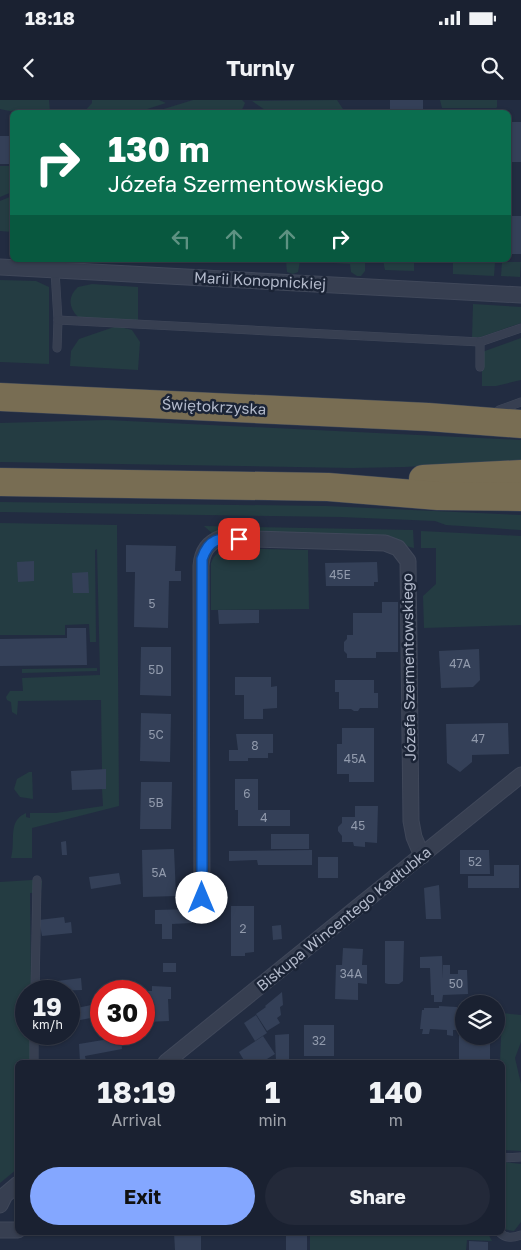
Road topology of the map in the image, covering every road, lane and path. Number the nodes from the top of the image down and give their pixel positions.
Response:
1 (0, 267) edge
2 (55, 271) junction
3 (521, 295) edge
4 (58, 320) junction
5 (521, 328) edge
6 (480, 342) junction
7 (57, 348) dead end
8 (480, 367) dead end
9 (0, 397) edge
10 (515, 412) edge
11 (521, 474) edge
12 (0, 482) edge
13 (328, 487) junction
14 (521, 497) edge
15 (521, 775) edge
16 (422, 856) junction
17 (37, 880) dead end
18 (202, 898) dead end
19 (35, 980) edge
20 (34, 1045) edge
21 (34, 1060) edge
22 (168, 1060) edge
23 (521, 1157) edge
24 (505, 1158) edge
25 (15, 1187) edge
26 (0, 1205) edge
27 (0, 1230) edge
28 (15, 1230) edge
29 (502, 1235) edge
30 (521, 1235) edge

1 - 2 street, Marii Konopnickiej
2 - 3 street, Marii Konopnickiej
2 - 4 lane
4 - 6 lane
4 - 7 lane
5 - 6 lane
6 - 8 lane
9 - 10 highway, Świętokrzyska
11 - 13 highway
12 - 13 highway
13 - 14 highway
15 - 16 street, Biskupa Wincentego Kadłubka
16 - 18 street, Józefa Szermentowskiego
16 - 22 street, Biskupa Wincentego Kadłubka
17 - 19 lane
20 - 21 lane
23 - 24 lane
25 - 26 street
27 - 28 street
29 - 30 lane

